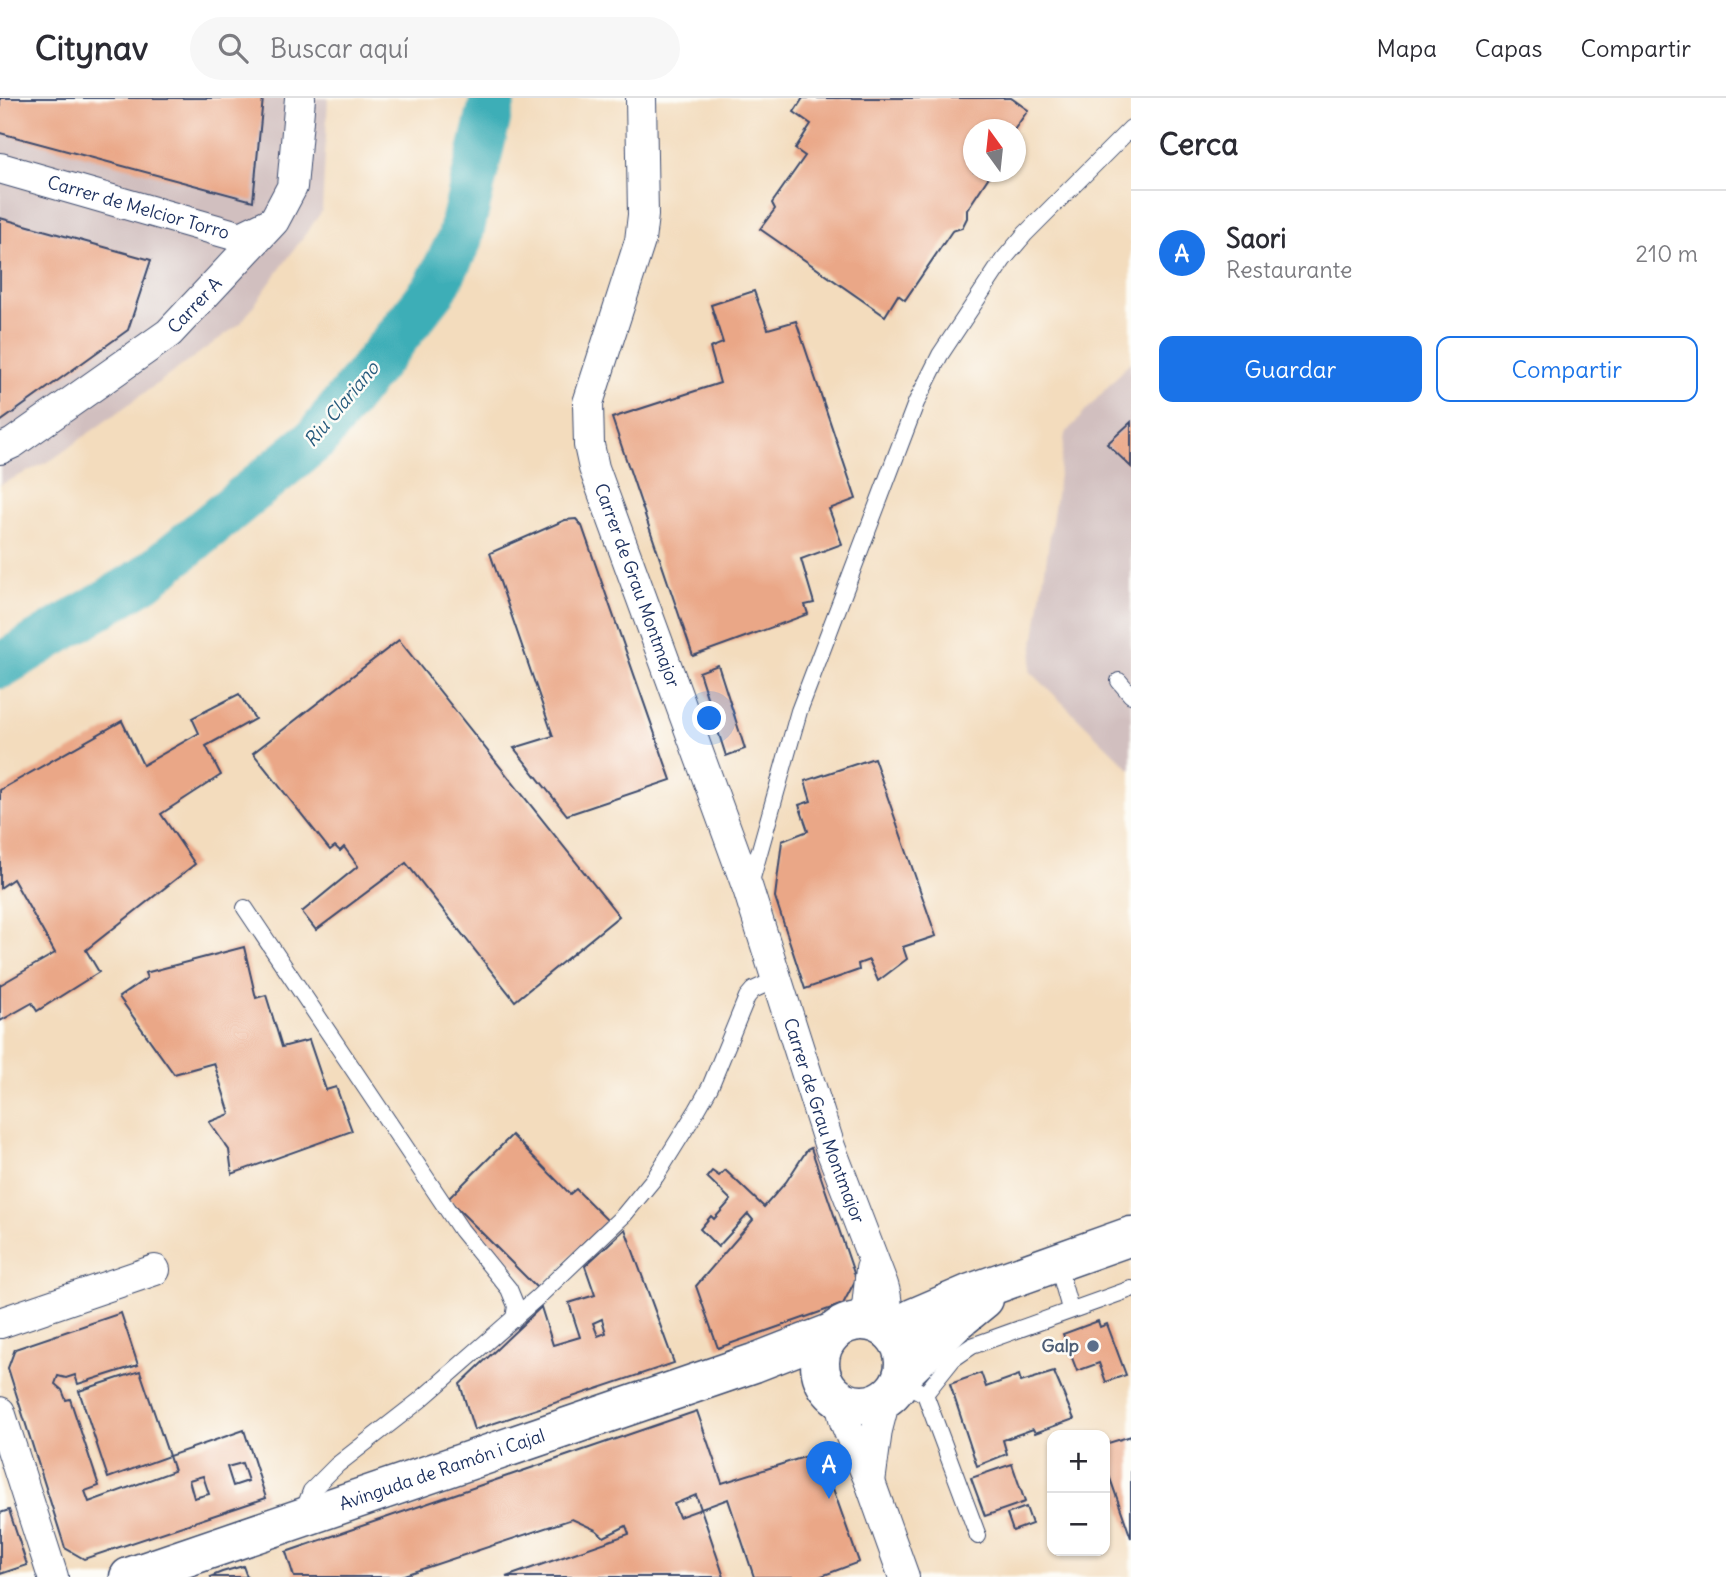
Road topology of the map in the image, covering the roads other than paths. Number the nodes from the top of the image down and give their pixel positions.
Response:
1 (300, 98) edge
2 (641, 98) edge
3 (1131, 128) edge
4 (0, 168) edge
5 (274, 221) junction
6 (0, 449) edge
7 (1119, 681) dead end
8 (1131, 695) edge
9 (748, 889) junction
10 (245, 908) dead end
11 (777, 979) junction
12 (1131, 1236) edge
13 (1057, 1262) junction
14 (155, 1270) dead end
15 (1010, 1279) junction
16 (1131, 1289) edge
17 (1070, 1309) junction
18 (514, 1318) junction
19 (0, 1323) edge
20 (865, 1328) junction
21 (754, 1363) junction
22 (903, 1386) junction
23 (831, 1391) junction
24 (0, 1412) edge
25 (870, 1482) junction
26 (307, 1515) junction
27 (978, 1536) dead end
28 (53, 1577) edge
29 (129, 1577) edge
30 (904, 1577) edge

1 - 5 street, Carrer A
2 - 9 street, Carrer de Grau Montmajor
3 - 9 lane
4 - 5 street, Carrer de Melcior Torro
5 - 6 street, Carrer A
7 - 8 lane
9 - 11 street, Carrer de Grau Montmajor
10 - 18 lane
11 - 18 lane
11 - 20 street, Carrer de Grau Montmajor
12 - 13 street, Avinguda de Ramón i Cajal
13 - 15 street, Avinguda de Ramón i Cajal
13 - 17 lane
14 - 19 street
15 - 20 street, Avinguda de Ramón i Cajal
15 - 22 street
16 - 17 lane
17 - 22 lane
18 - 26 lane
20 - 21 street, Avinguda de Ramón i Cajal
20 - 22 street
20 - 23 street
21 - 23 street, Avinguda de Ramón i Cajal
21 - 26 street, Avinguda de Ramón i Cajal
22 - 23 street
22 - 25 street
22 - 27 lane
23 - 25 street
24 - 28 street
25 - 30 street
26 - 29 street, Avinguda de Ramón i Cajal

